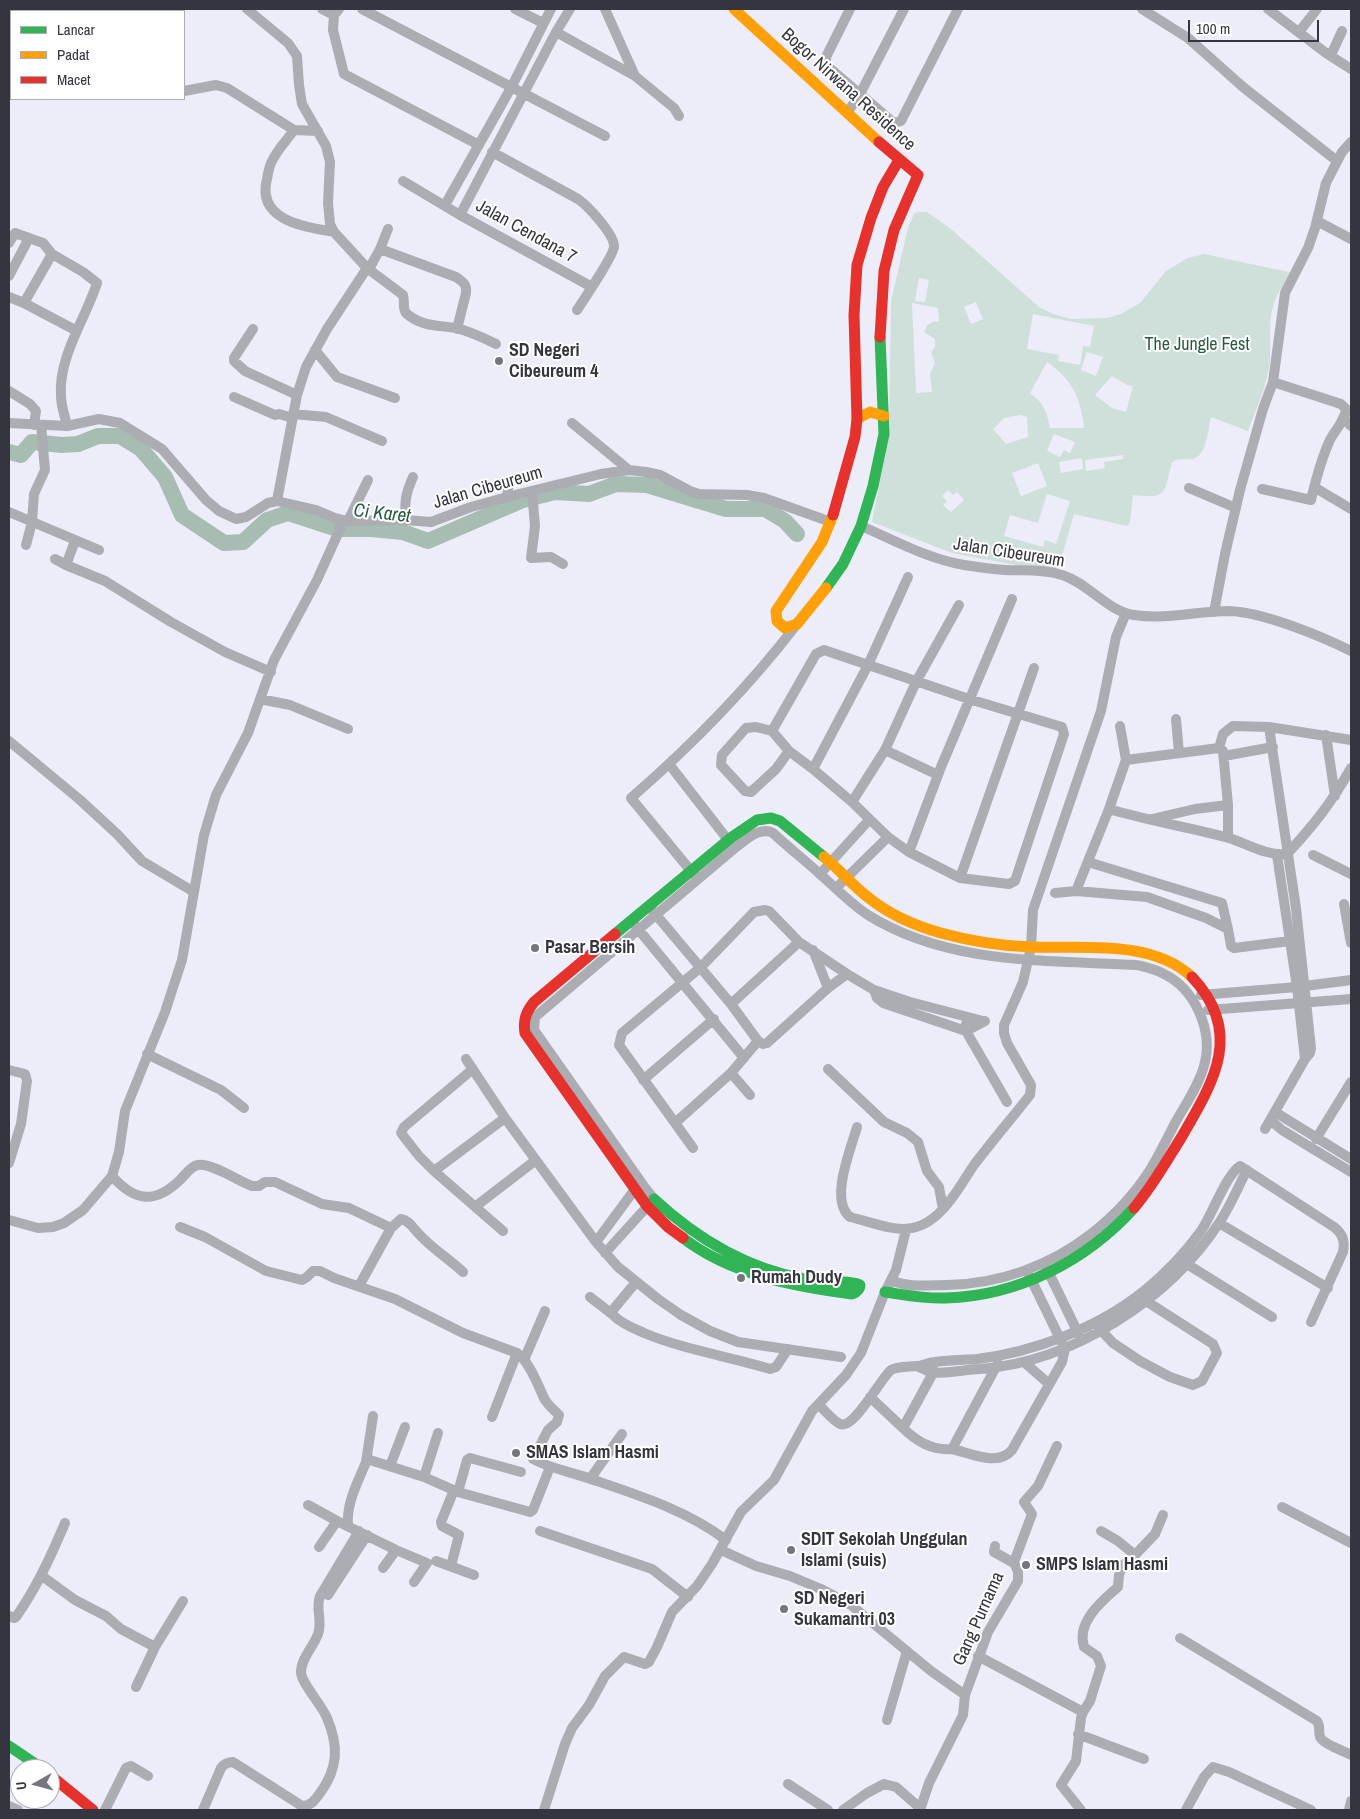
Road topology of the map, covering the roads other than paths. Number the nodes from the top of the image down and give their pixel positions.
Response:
1 (247, 9) edge
2 (322, 9) edge
3 (362, 9) edge
4 (515, 9) edge
5 (551, 9) edge
6 (570, 9) edge
7 (605, 9) edge
8 (734, 9) edge
9 (850, 9) edge
10 (904, 9) edge
11 (958, 9) edge
12 (1142, 9) edge
13 (1268, 9) edge
14 (1317, 9) edge
15 (337, 12) edge
16 (543, 24) junction
17 (1342, 31) dead end
18 (556, 32) junction
19 (1298, 32) junction
20 (1331, 55) junction
21 (1351, 69) edge
22 (635, 76) junction
23 (512, 86) junction
24 (185, 91) edge
25 (524, 93) junction
26 (860, 94) junction
27 (847, 113) junction
28 (679, 116) dead end
29 (294, 130) junction
30 (318, 131) junction
31 (605, 136) dead end
32 (1351, 142) edge
33 (479, 145) junction
34 (492, 152) junction
35 (899, 160) junction
36 (1337, 162) junction
37 (403, 180) dead end
38 (445, 206) junction
39 (460, 215) junction
40 (1317, 221) junction
41 (388, 229) dead end
42 (334, 232) junction
43 (29, 238) junction
44 (1351, 239) edge
45 (9, 243) edge
46 (380, 248) junction
47 (52, 254) junction
48 (368, 268) junction
49 (9, 276) edge
50 (592, 287) junction
51 (9, 297) edge
52 (24, 303) junction
53 (577, 310) dead end
54 (253, 329) dead end
55 (457, 329) junction
56 (76, 330) junction
57 (496, 344) dead end
58 (315, 350) junction
59 (881, 368) junction
60 (856, 369) junction
61 (1273, 382) junction
62 (9, 391) edge
63 (297, 395) junction
64 (234, 397) dead end
65 (395, 398) dead end
66 (293, 416) junction
67 (884, 416) junction
68 (1344, 418) junction
69 (858, 419) junction
70 (9, 423) edge
71 (572, 423) dead end
72 (37, 425) junction
73 (67, 426) junction
74 (1351, 426) edge
75 (382, 441) dead end
76 (629, 470) junction
77 (413, 477) dead end
78 (368, 480) dead end
79 (509, 481) dead end
80 (1314, 487) junction
81 (1189, 488) dead end
82 (1262, 489) dead end
83 (533, 496) junction
84 (507, 498) junction
85 (277, 501) junction
86 (1236, 508) junction
87 (1351, 509) edge
88 (9, 512) edge
89 (406, 520) junction
90 (32, 522) junction
91 (831, 522) junction
92 (342, 526) junction
93 (860, 526) junction
94 (75, 541) junction
95 (26, 545) dead end
96 (99, 550) dead end
97 (55, 559) dead end
98 (563, 564) dead end
99 (66, 565) junction
100 (908, 577) dead end
101 (1012, 599) dead end
102 (959, 605) dead end
103 (1214, 612) junction
104 (1126, 613) junction
105 (797, 624) junction
106 (780, 626) junction
107 (781, 646) junction
108 (1351, 651) edge
109 (868, 665) junction
110 (1034, 668) dead end
111 (271, 672) junction
112 (916, 682) junction
113 (260, 699) junction
114 (969, 699) junction
115 (1018, 714) junction
116 (1176, 719) dead end
117 (1120, 726) dead end
118 (1269, 726) junction
119 (348, 729) dead end
120 (772, 731) junction
121 (1326, 735) junction
122 (1351, 740) edge
123 (9, 741) edge
124 (1273, 748) junction
125 (885, 750) junction
126 (789, 751) junction
127 (1221, 752) junction
128 (1179, 753) junction
129 (1126, 760) junction
130 (669, 764) junction
131 (813, 768) junction
132 (1351, 768) edge
133 (938, 775) junction
134 (1335, 796) junction
135 (852, 802) junction
136 (1228, 806) junction
137 (1109, 809) junction
138 (869, 820) junction
139 (1148, 820) junction
140 (888, 837) junction
141 (1228, 838) junction
142 (728, 840) junction
143 (909, 852) junction
144 (1282, 854) junction
145 (1313, 855) dead end
146 (830, 862) junction
147 (1088, 862) junction
148 (694, 874) junction
149 (820, 874) junction
150 (1351, 874) edge
151 (846, 877) junction
152 (960, 878) junction
153 (1152, 882) junction
154 (836, 888) junction
155 (1076, 891) junction
156 (194, 892) junction
157 (1055, 893) dead end
158 (1147, 897) junction
159 (1344, 904) dead end
160 (652, 910) junction
161 (635, 924) junction
162 (1228, 929) junction
163 (1290, 941) junction
164 (799, 942) junction
165 (1351, 943) edge
166 (1031, 947) junction
167 (813, 950) junction
168 (1029, 959) junction
169 (701, 967) junction
170 (848, 974) junction
171 (1351, 980) edge
172 (683, 983) junction
173 (1301, 986) junction
174 (828, 988) junction
175 (874, 990) junction
176 (1207, 994) junction
177 (1190, 996) junction
178 (1351, 999) edge
179 (731, 1004) junction
180 (1303, 1004) junction
181 (927, 1006) junction
182 (1214, 1009) junction
183 (1199, 1012) junction
184 (965, 1016) junction
185 (925, 1017) junction
186 (714, 1019) junction
187 (966, 1031) junction
188 (758, 1042) junction
189 (147, 1054) junction
190 (744, 1058) junction
191 (466, 1059) dead end
192 (473, 1069) junction
193 (828, 1069) dead end
194 (9, 1070) edge
195 (731, 1073) junction
196 (643, 1080) junction
197 (1351, 1082) edge
198 (750, 1094) dead end
199 (1006, 1102) dead end
200 (244, 1108) dead end
201 (1272, 1116) junction
202 (505, 1118) junction
203 (675, 1123) junction
204 (857, 1127) dead end
205 (1266, 1129) dead end
206 (1316, 1139) junction
207 (693, 1148) dead end
208 (1351, 1159) edge
209 (536, 1160) junction
210 (9, 1163) edge
211 (1247, 1170) junction
212 (434, 1171) junction
213 (1351, 1172) edge
214 (112, 1176) junction
215 (638, 1186) junction
216 (651, 1202) junction
217 (476, 1206) junction
218 (943, 1209) junction
219 (9, 1220) edge
220 (1219, 1223) junction
221 (180, 1227) dead end
222 (390, 1228) junction
223 (906, 1230) junction
224 (503, 1231) dead end
225 (596, 1242) junction
226 (605, 1253) junction
227 (1182, 1261) junction
228 (1047, 1268) junction
229 (463, 1272) dead end
230 (1029, 1276) junction
231 (636, 1282) junction
232 (359, 1286) junction
233 (893, 1287) junction
234 (1328, 1288) junction
235 (590, 1297) dead end
236 (1146, 1301) junction
237 (545, 1311) dead end
238 (612, 1314) junction
239 (1272, 1317) dead end
240 (1311, 1322) dead end
241 (1098, 1326) junction
242 (1080, 1335) junction
243 (1060, 1338) junction
244 (788, 1349) junction
245 (1065, 1349) junction
246 (521, 1356) junction
247 (1002, 1356) junction
248 (841, 1358) dead end
249 (933, 1362) junction
250 (1024, 1362) junction
251 (917, 1366) junction
252 (996, 1367) junction
253 (933, 1373) junction
254 (1049, 1384) junction
255 (870, 1397) junction
256 (822, 1408) dead end
257 (372, 1416) dead end
258 (492, 1417) dead end
259 (405, 1427) dead end
260 (903, 1428) junction
261 (438, 1433) dead end
262 (622, 1434) dead end
263 (1057, 1446) dead end
264 (952, 1449) junction
265 (366, 1462) junction
266 (390, 1466) junction
267 (550, 1467) junction
268 (522, 1472) dead end
269 (424, 1477) junction
270 (590, 1479) junction
271 (456, 1491) junction
272 (308, 1505) dead end
273 (1282, 1507) dead end
274 (1163, 1515) dead end
275 (337, 1521) junction
276 (65, 1523) dead end
277 (348, 1526) junction
278 (540, 1531) dead end
279 (1101, 1531) dead end
280 (363, 1533) junction
281 (1351, 1543) edge
282 (724, 1545) junction
283 (995, 1546) dead end
284 (319, 1547) dead end
285 (396, 1550) junction
286 (1135, 1555) junction
287 (436, 1561) dead end
288 (1014, 1563) junction
289 (451, 1566) junction
290 (383, 1568) dead end
291 (474, 1575) dead end
292 (42, 1576) junction
293 (414, 1582) dead end
294 (688, 1597) junction
295 (325, 1600) dead end
296 (183, 1601) dead end
297 (9, 1616) edge
298 (1180, 1638) dead end
299 (155, 1647) junction
300 (907, 1651) junction
301 (978, 1656) junction
302 (136, 1687) dead end
303 (965, 1695) junction
304 (1083, 1712) junction
305 (887, 1720) dead end
306 (1078, 1734) junction
307 (9, 1746) edge
308 (1351, 1754) edge
309 (28, 1759) edge
310 (1144, 1759) dead end
311 (148, 1776) dead end
312 (60, 1784) edge
313 (788, 1784) dead end
314 (1351, 1801) edge
315 (9, 1806) edge
316 (920, 1809) edge
317 (18, 1810) edge
318 (91, 1810) edge
319 (105, 1810) edge
320 (203, 1810) edge
321 (544, 1810) edge
322 (828, 1810) edge
323 (842, 1810) edge
324 (1081, 1810) edge
325 (1186, 1810) edge
326 (1312, 1810) edge
327 (1349, 1810) edge

1 - 30 street
2 - 15 street
3 - 23 street
4 - 16 street
5 - 16 street
6 - 18 street
7 - 22 street
8 - 27 street, Bogor Nirwana Residence
9 - 26 street
10 - 26 street
11 - 26 street
12 - 36 street
13 - 19 street
14 - 19 street
15 - 33 street
16 - 23 street
17 - 20 street
18 - 22 street
18 - 25 street
19 - 20 street
20 - 21 street
22 - 28 street
23 - 25 street
23 - 33 street
24 - 29 street
25 - 31 street
25 - 34 street
26 - 27 street
27 - 35 street, Bogor Nirwana Residence
29 - 30 street
29 - 42 street
30 - 42 street
32 - 36 street
33 - 38 street
34 - 39 street
34 - 50 street
35 - 59 street, Bogor Nirwana Residence
35 - 60 street
36 - 40 street
37 - 38 street, Jalan Cendana 7
38 - 39 street, Jalan Cendana 7
39 - 50 street, Jalan Cendana 7
40 - 44 street
40 - 61 street
41 - 46 street
42 - 48 street
43 - 45 street
43 - 47 street
43 - 49 street
46 - 48 street
46 - 55 street
47 - 52 street
47 - 56 street
48 - 55 street
48 - 58 street
50 - 53 street
51 - 52 street
52 - 56 street
54 - 63 street
55 - 57 street
56 - 73 street
58 - 63 street
58 - 65 street
59 - 60 street
59 - 67 street
60 - 69 street
61 - 68 street
61 - 86 street
62 - 72 street
63 - 66 street
64 - 66 street
66 - 75 street
66 - 85 street
67 - 69 street
67 - 93 street
68 - 74 street
68 - 80 street
69 - 91 street
70 - 72 street
71 - 76 street
72 - 73 street
72 - 90 street
73 - 85 street
76 - 83 street, Jalan Cibeureum
76 - 91 street, Jalan Cibeureum
77 - 89 street
78 - 92 street
79 - 84 street
80 - 82 street
80 - 87 street
81 - 86 street
83 - 84 street, Jalan Cibeureum
83 - 98 street
84 - 89 street, Jalan Cibeureum
85 - 92 street, Jalan Cibeureum
86 - 103 street
88 - 90 street
89 - 92 street, Jalan Cibeureum
90 - 94 street
90 - 95 street
91 - 106 street
92 - 111 street
93 - 104 street, Jalan Cibeureum
93 - 105 street
94 - 96 street
94 - 99 street
97 - 99 street
99 - 111 street
100 - 109 street
101 - 114 street
102 - 112 street
103 - 104 street, Jalan Cibeureum
103 - 108 street, Jalan Cibeureum
104 - 166 street
105 - 106 street
105 - 107 street
106 - 107 street
107 - 130 street
109 - 112 street
109 - 120 street
109 - 131 street
110 - 115 street
111 - 113 street
112 - 114 street
112 - 125 street
113 - 119 street
113 - 156 street
114 - 115 street
114 - 133 street
115 - 152 street
115 - 152 street
116 - 128 street
117 - 129 street
118 - 121 street
118 - 124 street
118 - 127 street
120 - 126 street
120 - 126 street
121 - 122 street
121 - 134 street
123 - 156 street
124 - 127 street
124 - 144 street
125 - 133 street
125 - 135 street
126 - 131 street
127 - 128 street
127 - 136 street
128 - 129 street
129 - 137 street
130 - 142 street
130 - 148 street
131 - 135 street
132 - 134 street
133 - 143 street
134 - 144 street
135 - 138 street
136 - 139 street
136 - 141 street
137 - 139 street
137 - 147 street
138 - 140 street
138 - 146 street
139 - 141 street
140 - 143 street
140 - 151 street
141 - 144 street
142 - 146 street
142 - 148 street
143 - 152 street
144 - 163 street
144 - 173 street
145 - 150 street
146 - 149 street
146 - 151 street
147 - 153 street
147 - 155 street
148 - 149 street
148 - 160 street
149 - 154 street
151 - 154 street
151 - 166 street
153 - 158 street
153 - 162 street
154 - 168 street
155 - 157 street
155 - 158 street
156 - 189 street
158 - 162 street
159 - 165 street
160 - 161 street
160 - 169 street
161 - 172 street
161 - 215 street
162 - 163 street
163 - 173 street
164 - 167 street
164 - 169 street
164 - 179 street
166 - 168 street
166 - 176 street
167 - 170 street
167 - 174 street
168 - 177 street
168 - 218 street
169 - 172 street
169 - 179 street
170 - 174 street
170 - 175 street
171 - 173 street
172 - 186 street
172 - 196 street
173 - 176 street
173 - 180 street
174 - 188 street
175 - 181 street
175 - 185 street
176 - 177 street
176 - 182 street
177 - 183 street
178 - 180 street
179 - 188 street
180 - 182 street
180 - 201 street
181 - 184 street
181 - 185 street
182 - 183 street
182 - 228 street
183 - 228 street
184 - 187 street
184 - 187 street
185 - 187 street
186 - 190 street
186 - 196 street
187 - 199 street
188 - 190 street
189 - 200 street
189 - 214 street
190 - 195 street
191 - 192 street
192 - 202 street
192 - 212 street
193 - 218 street
194 - 210 street
195 - 198 street
195 - 203 street
196 - 203 street
197 - 206 street
201 - 205 street
201 - 206 street
201 - 213 street
202 - 209 street
202 - 212 street
203 - 207 street
204 - 223 street
206 - 208 street
209 - 217 street
209 - 225 street
211 - 220 street
211 - 227 street
211 - 234 street
212 - 217 street
214 - 219 street
214 - 222 street
215 - 216 street
215 - 225 street
216 - 216 street
216 - 226 street
217 - 224 street
218 - 223 street
220 - 227 street
220 - 234 street
221 - 232 street
222 - 229 street
222 - 232 street
223 - 233 street
225 - 226 street
226 - 231 street
227 - 236 street
227 - 239 street
227 - 241 street
228 - 230 street
228 - 242 street
230 - 233 street
230 - 243 street
231 - 238 street
231 - 244 street
232 - 246 street
233 - 282 street
234 - 240 street
235 - 238 street
236 - 241 street
236 - 241 street
237 - 246 street
238 - 244 street
241 - 242 street
242 - 243 street
242 - 245 street
243 - 245 street
243 - 247 street
244 - 248 street
245 - 250 street
245 - 254 street
246 - 258 street
246 - 267 street
247 - 249 street
247 - 252 street
249 - 251 street
249 - 253 street
250 - 252 street
250 - 254 street
251 - 253 street
251 - 255 street
252 - 253 street
252 - 264 street
253 - 260 street
254 - 264 street
255 - 256 street
255 - 260 street
257 - 265 street
259 - 266 street
260 - 264 street
261 - 269 street
262 - 270 street
263 - 288 street, Gang Purnama
265 - 266 street
265 - 277 street
266 - 269 street
267 - 270 street
267 - 271 street
268 - 271 street
269 - 271 street
270 - 282 street
271 - 289 street
272 - 275 street
273 - 281 street
274 - 286 street
275 - 277 street
275 - 284 street
276 - 292 street
277 - 280 street
278 - 294 street
279 - 286 street
280 - 285 street
280 - 295 street
280 - 320 street
282 - 294 street
282 - 300 street
283 - 288 street
285 - 290 street
285 - 293 street
286 - 304 street
287 - 289 street
288 - 301 street, Gang Purnama
289 - 291 street
292 - 297 street
292 - 299 street
294 - 321 street
296 - 299 street
298 - 308 street
299 - 302 street
300 - 303 street
300 - 305 street
301 - 303 street, Gang Purnama
301 - 304 street
303 - 316 street, Gang Purnama
304 - 306 street
306 - 310 street
306 - 324 street
307 - 309 street
311 - 319 street
312 - 318 street
313 - 322 street
314 - 327 street
315 - 317 street
316 - 323 street
325 - 326 street

